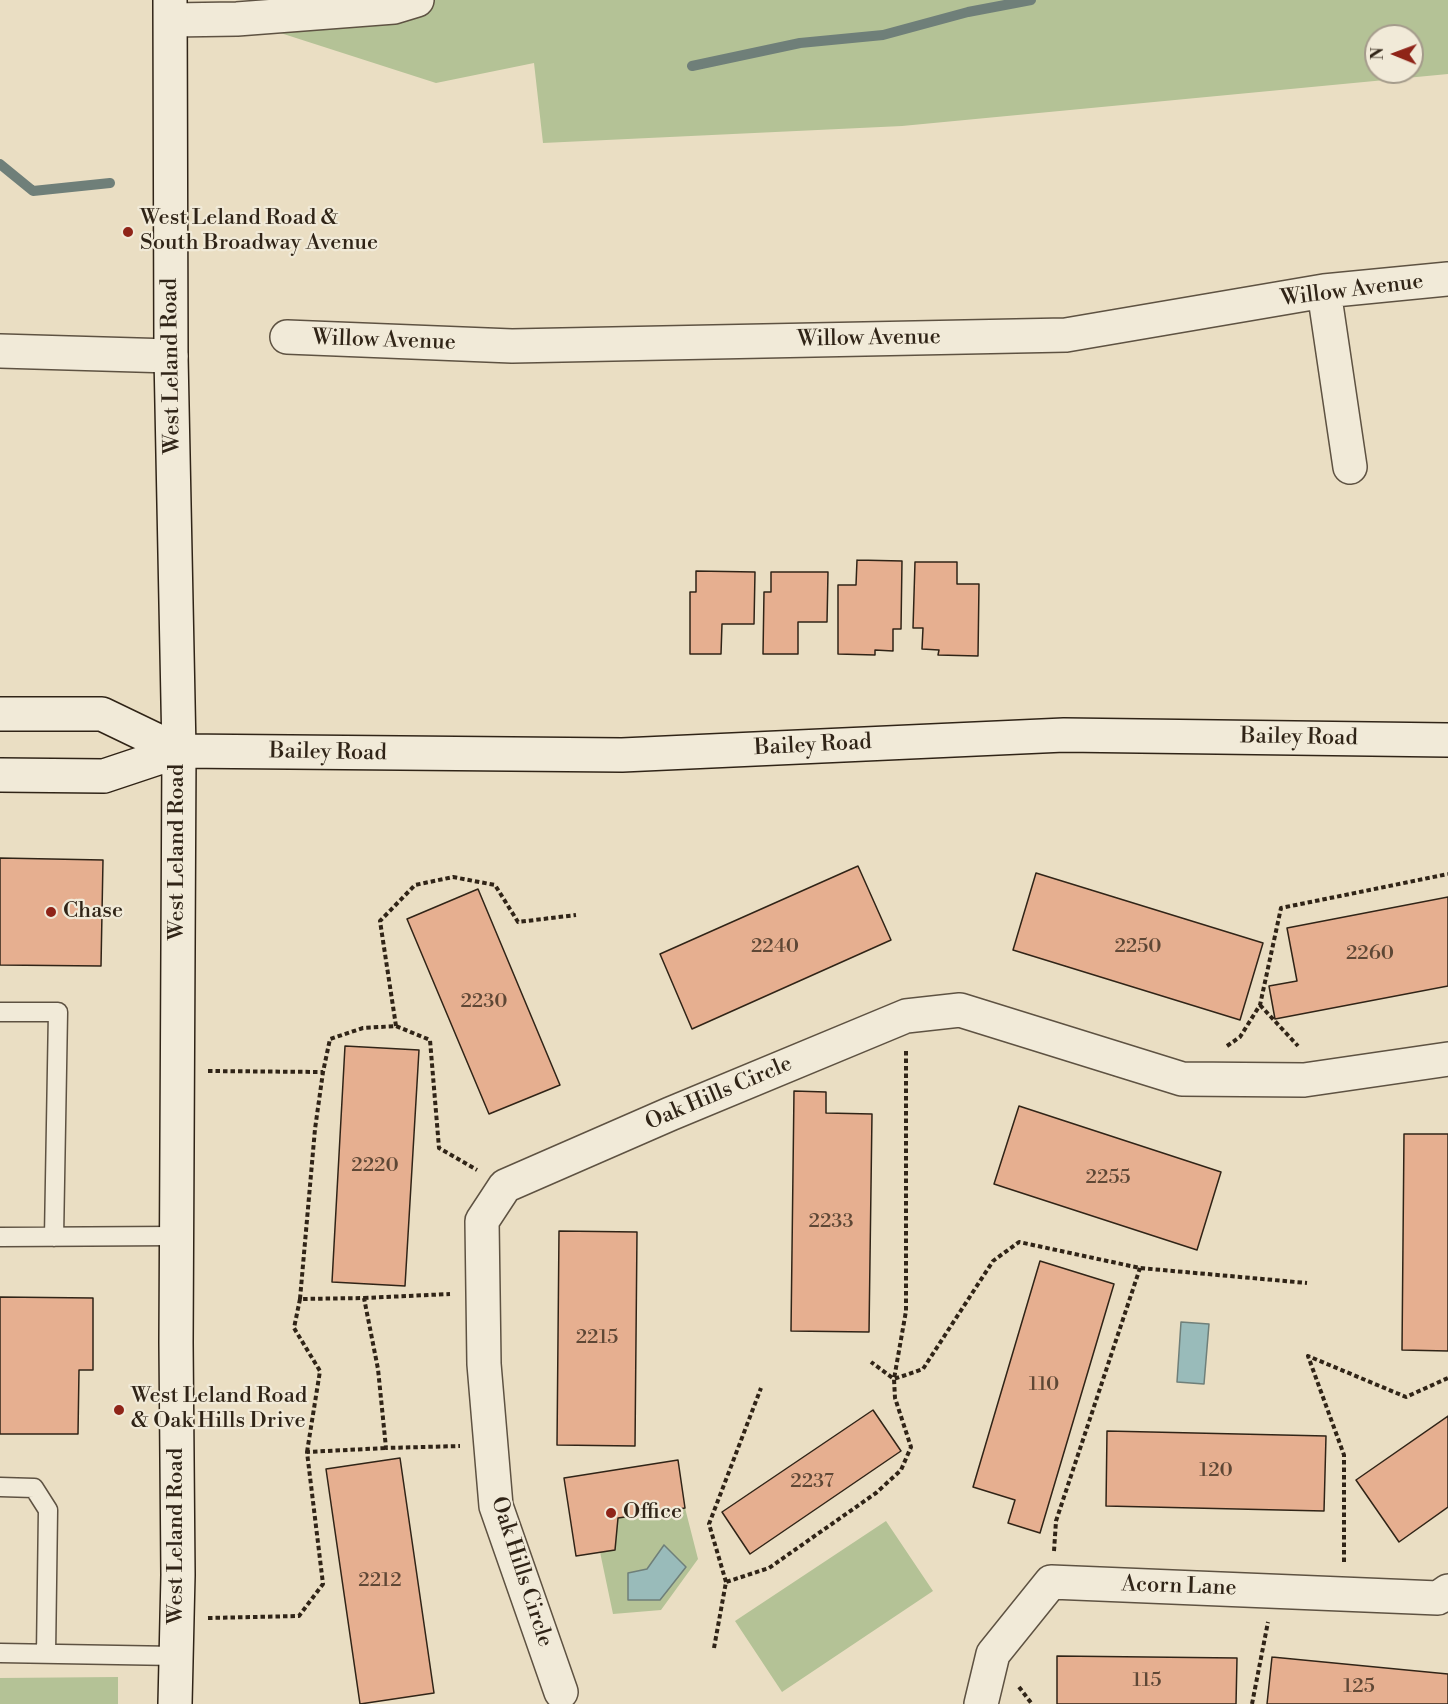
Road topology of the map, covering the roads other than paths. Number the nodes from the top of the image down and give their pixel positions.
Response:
1 (417, 0) edge
2 (170, 10) edge
3 (1448, 279) edge
4 (1324, 291) junction
5 (287, 337) dead end
6 (0, 351) edge
7 (171, 356) junction
8 (1350, 467) dead end
9 (0, 714) edge
10 (1448, 740) edge
11 (179, 751) junction
12 (0, 775) edge
13 (0, 1012) edge
14 (1448, 1059) edge
15 (176, 1236) junction
16 (0, 1237) edge
17 (54, 1237) junction
18 (0, 1487) edge
19 (1448, 1591) edge
20 (0, 1653) edge
21 (46, 1654) junction
22 (176, 1656) junction
23 (560, 1700) edge
24 (175, 1704) edge
25 (981, 1704) edge

1 - 2 street
2 - 7 street, West Leland Road
3 - 4 street, Willow Avenue
4 - 5 street, Willow Avenue
4 - 8 street
6 - 7 street
7 - 11 street, West Leland Road
9 - 11 street, Bailey Road
10 - 11 street, Bailey Road
11 - 12 street, Bailey Road
11 - 15 street, West Leland Road
13 - 17 lane
14 - 23 street, Oak Hills Circle
15 - 17 lane
15 - 22 street, West Leland Road
16 - 17 lane
18 - 21 lane
19 - 25 street, Acorn Lane
20 - 21 lane
21 - 22 lane
22 - 24 street, West Leland Road

